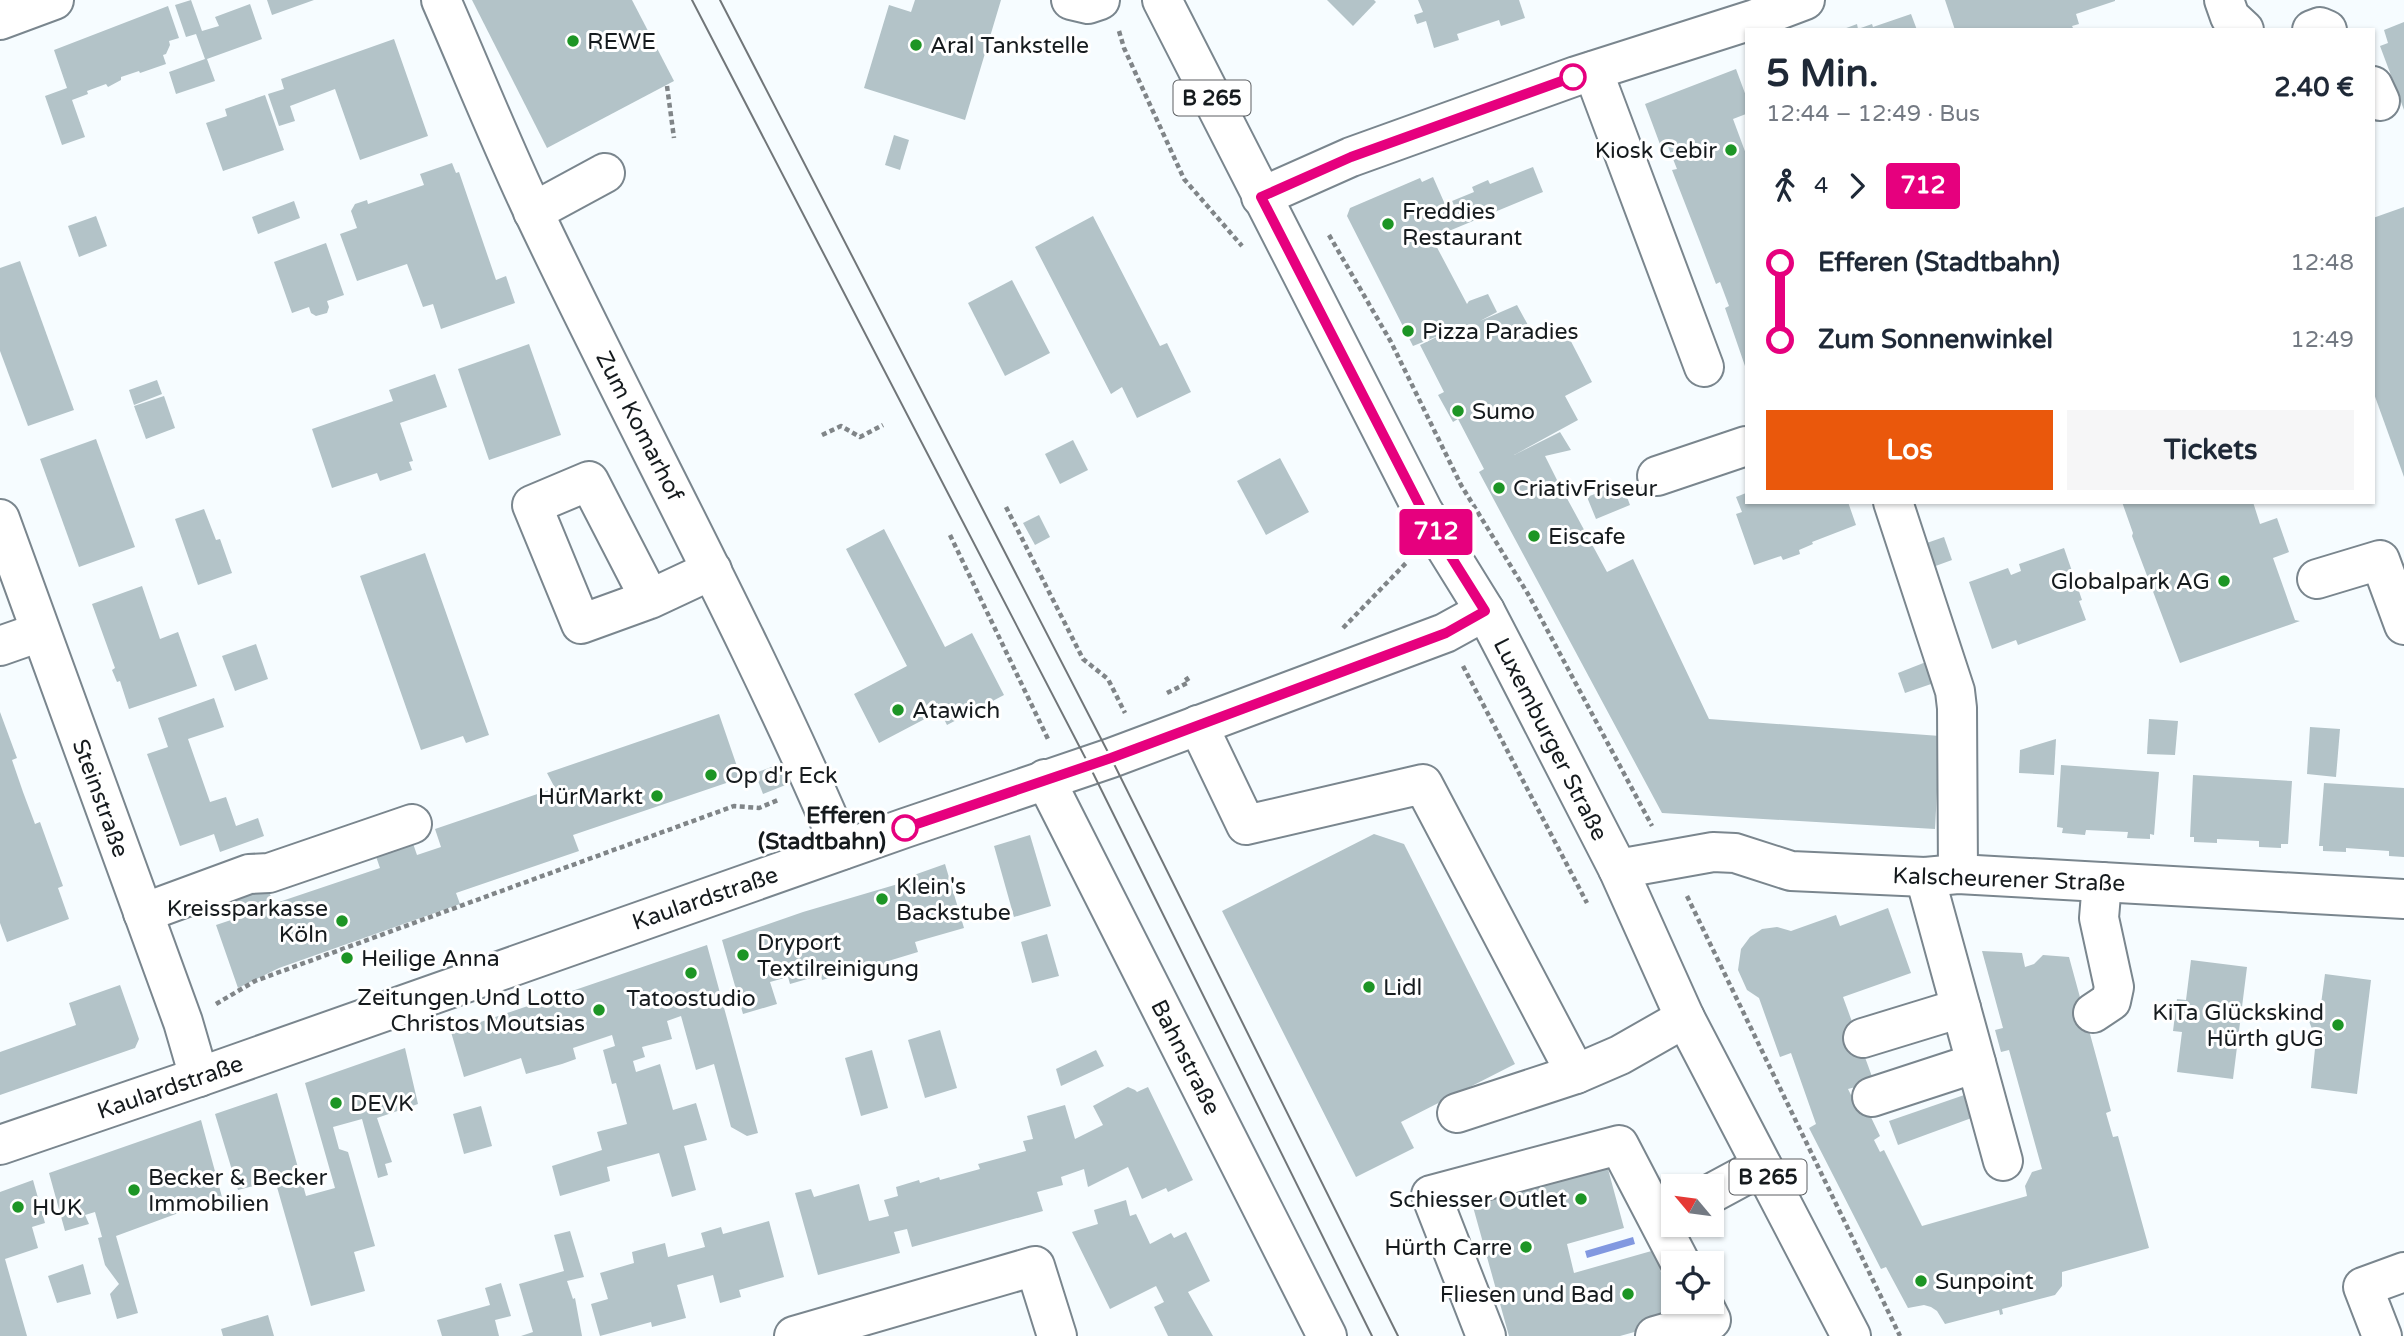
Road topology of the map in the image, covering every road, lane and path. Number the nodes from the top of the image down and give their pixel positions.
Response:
1 (54, 0) edge
2 (440, 0) edge
3 (1071, 0) edge
4 (1100, 0) edge
5 (1162, 0) edge
6 (1805, 0) edge
7 (2224, 0) edge
8 (0, 20) edge
9 (2242, 28) edge
10 (1593, 71) junction
11 (667, 86) dead end
12 (674, 138) dead end
13 (605, 173) dead end
14 (1297, 181) junction
15 (1261, 197) junction
16 (533, 212) junction
17 (1704, 367) dead end
18 (883, 425) dead end
19 (822, 435) dead end
20 (1745, 446) edge
21 (1657, 476) dead end
22 (1894, 504) edge
23 (1006, 507) dead end
24 (0, 519) edge
25 (950, 535) dead end
26 (1408, 561) dead end
27 (712, 570) junction
28 (2317, 579) dead end
29 (650, 599) dead end
30 (1485, 611) junction
31 (2404, 625) edge
32 (40, 632) junction
33 (1339, 634) dead end
34 (0, 646) edge
35 (1125, 713) dead end
36 (1198, 725) junction
37 (1048, 740) dead end
38 (1045, 779) junction
39 (814, 785) junction
40 (412, 824) dead end
41 (842, 850) junction
42 (1670, 860) junction
43 (1618, 869) junction
44 (1930, 876) junction
45 (2102, 882) junction
46 (2404, 899) edge
47 (143, 913) junction
48 (1946, 1001) junction
49 (2093, 1013) dead end
50 (1685, 1018) junction
51 (183, 1023) junction
52 (1863, 1038) dead end
53 (1976, 1063) junction
54 (1576, 1074) junction
55 (199, 1077) junction
56 (1872, 1097) dead end
57 (1457, 1113) dead end
58 (0, 1145) edge
59 (2003, 1161) dead end
60 (1762, 1166) junction
61 (1724, 1187) edge
62 (1661, 1210) edge
63 (2404, 1272) edge
64 (1709, 1314) edge
65 (794, 1336) edge
66 (1057, 1336) edge
67 (1327, 1336) edge
68 (1486, 1336) edge
69 (1655, 1336) edge
70 (1851, 1336) edge
71 (1900, 1336) edge
72 (2382, 1336) edge

1 - 8 street
2 - 16 street, Zum Komarhof
3 - 4 street
5 - 15 street, Luxemburger Straße / B 265
6 - 10 street
7 - 9 street
10 - 14 street
10 - 17 street
11 - 12 path
13 - 16 street
14 - 15 street
14 - 42 path
15 - 30 street, Luxemburger Straße / B 265
16 - 27 street, Zum Komarhof
18 - 19 path
20 - 21 street
22 - 44 street
23 - 35 path
24 - 32 street, Steinstraße
25 - 37 path
26 - 33 path
27 - 29 street
27 - 39 street, Zum Komarhof
28 - 31 street
30 - 36 street, Kaulardstraße
30 - 43 street, Luxemburger Straße / B 265
32 - 34 street
32 - 47 street, Steinstraße
36 - 38 street, Kaulardstraße
36 - 54 street
38 - 41 street, Kaulardstraße
38 - 67 street, Bahnstraße
39 - 41 street, Zum Komarhof
39 - 51 path
40 - 47 street
41 - 55 street, Kaulardstraße
42 - 43 street, Kalscheurener Straße
42 - 44 street, Kalscheurener Straße
42 - 71 path
43 - 50 street, Luxemburger Straße / B 265
44 - 45 street, Kalscheurener Straße
44 - 48 street
45 - 46 street, Kalscheurener Straße
45 - 49 street
47 - 51 street, Steinstraße
48 - 52 street
48 - 53 street
50 - 54 street
50 - 60 street, Luxemburger Straße / B 265
51 - 55 street, Steinstraße
53 - 56 street
53 - 59 street
54 - 57 street
55 - 58 street, Kaulardstraße
60 - 61 street
60 - 70 street, Luxemburger Straße / B 265
62 - 68 street
63 - 72 street
64 - 69 street
65 - 66 street

